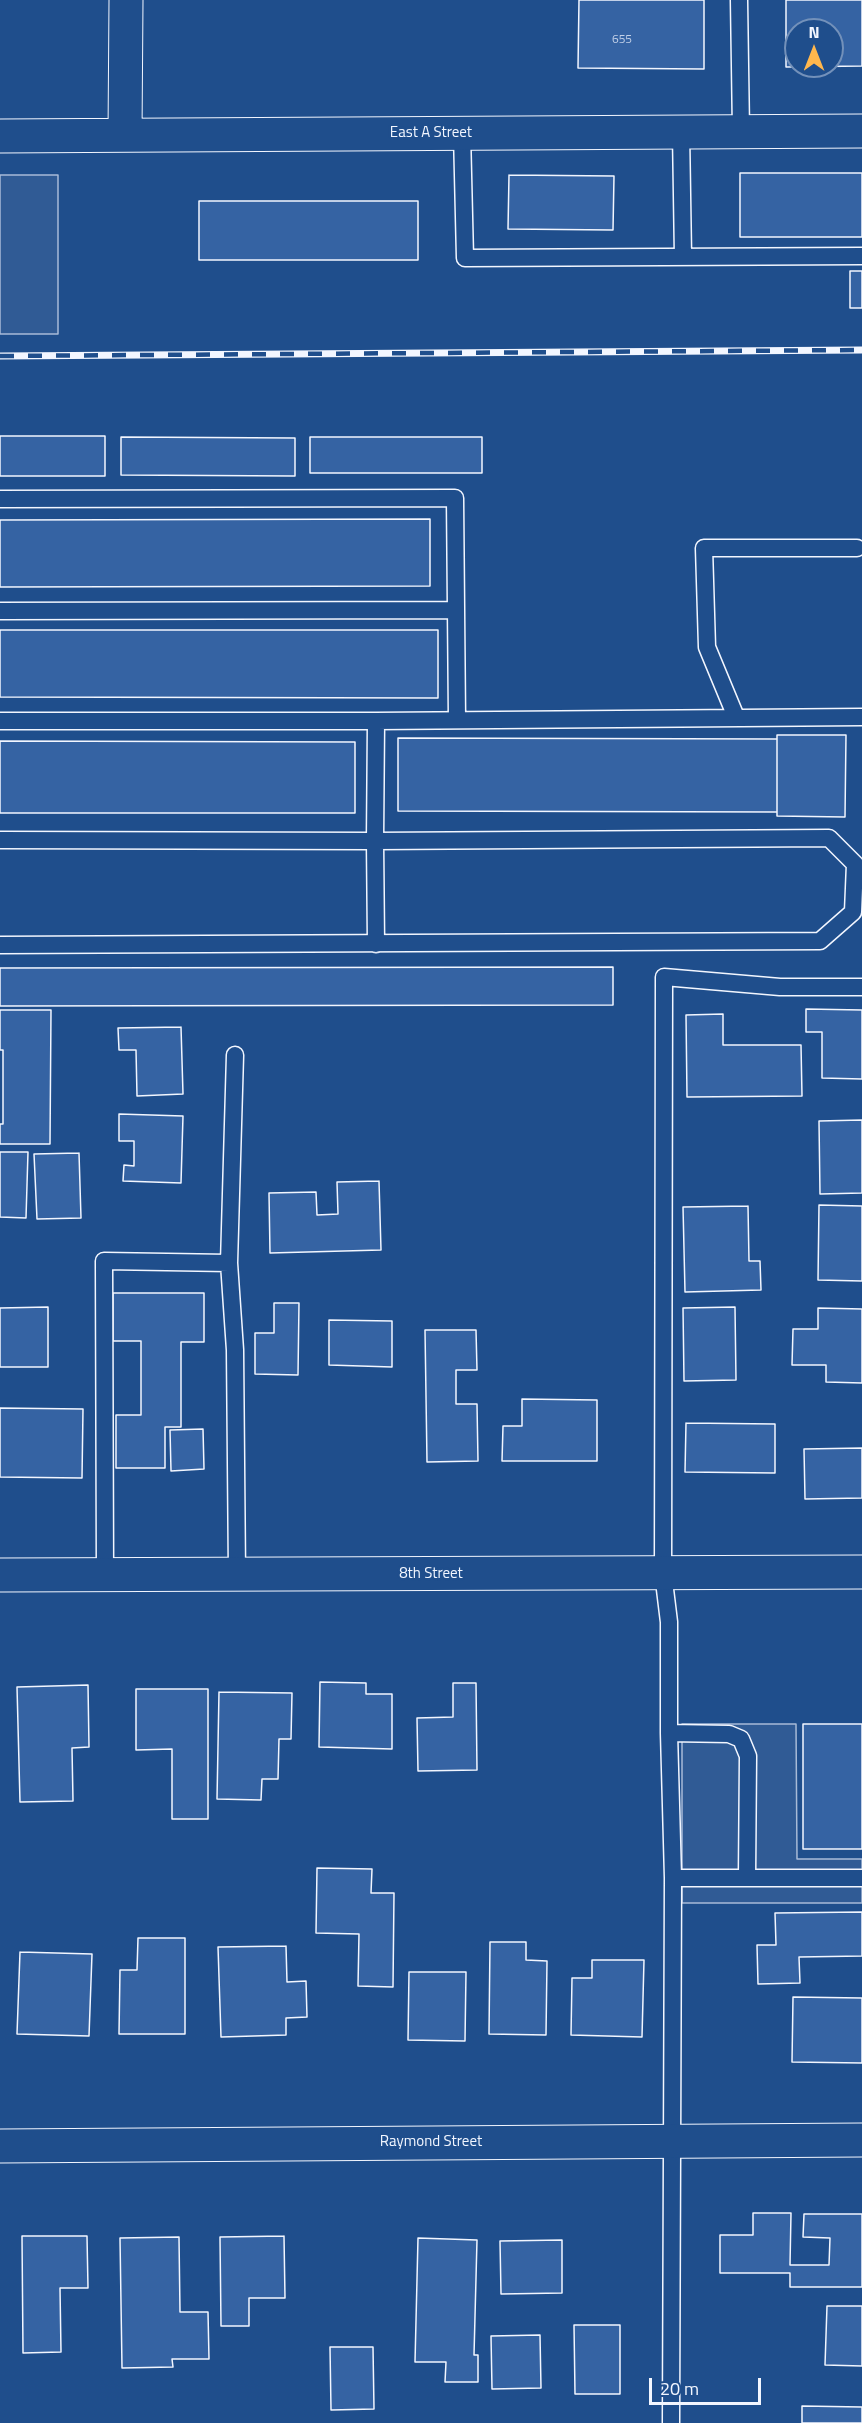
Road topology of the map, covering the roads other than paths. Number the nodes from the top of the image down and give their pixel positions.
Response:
1 (126, 0) edge
2 (739, 0) edge
3 (862, 130) edge
4 (741, 131) junction
5 (681, 132) junction
6 (462, 133) junction
7 (126, 135) junction
8 (0, 136) edge
9 (862, 256) edge
10 (683, 257) junction
11 (0, 499) edge
12 (857, 548) dead end
13 (456, 610) junction
14 (0, 611) edge
15 (736, 717) junction
16 (862, 717) edge
17 (457, 720) junction
18 (0, 721) edge
19 (376, 721) junction
20 (0, 840) edge
21 (375, 841) junction
22 (376, 944) junction
23 (0, 945) edge
24 (862, 987) edge
25 (235, 1055) dead end
26 (229, 1263) junction
27 (862, 1572) edge
28 (663, 1573) junction
29 (0, 1575) edge
30 (105, 1575) junction
31 (237, 1575) junction
32 (669, 1733) junction
33 (672, 1878) junction
34 (747, 1878) junction
35 (862, 1878) edge
36 (862, 2140) edge
37 (670, 2141) junction
38 (0, 2146) edge
39 (671, 2423) edge

1 - 7 street
2 - 4 lane
3 - 4 street, East A Street
4 - 5 street, East A Street
5 - 6 street, East A Street
5 - 10 lane
6 - 7 street, East A Street
6 - 10 lane
7 - 8 street, East A Street
9 - 10 lane
11 - 13 lane
12 - 15 lane
13 - 14 lane
13 - 17 lane
15 - 16 lane
15 - 17 lane
17 - 19 lane
18 - 19 lane
19 - 21 lane
20 - 21 lane
21 - 22 lane
21 - 22 lane
22 - 23 lane
24 - 28 lane
25 - 26 lane
26 - 30 lane
26 - 31 lane
27 - 28 street, 8th Street
28 - 31 street, 8th Street
28 - 32 lane
29 - 30 street, 8th Street
30 - 31 street, 8th Street
32 - 33 lane
32 - 34 lane
33 - 34 lane
33 - 37 lane
34 - 35 lane
36 - 37 street, Raymond Street
37 - 38 street, Raymond Street
37 - 39 lane

